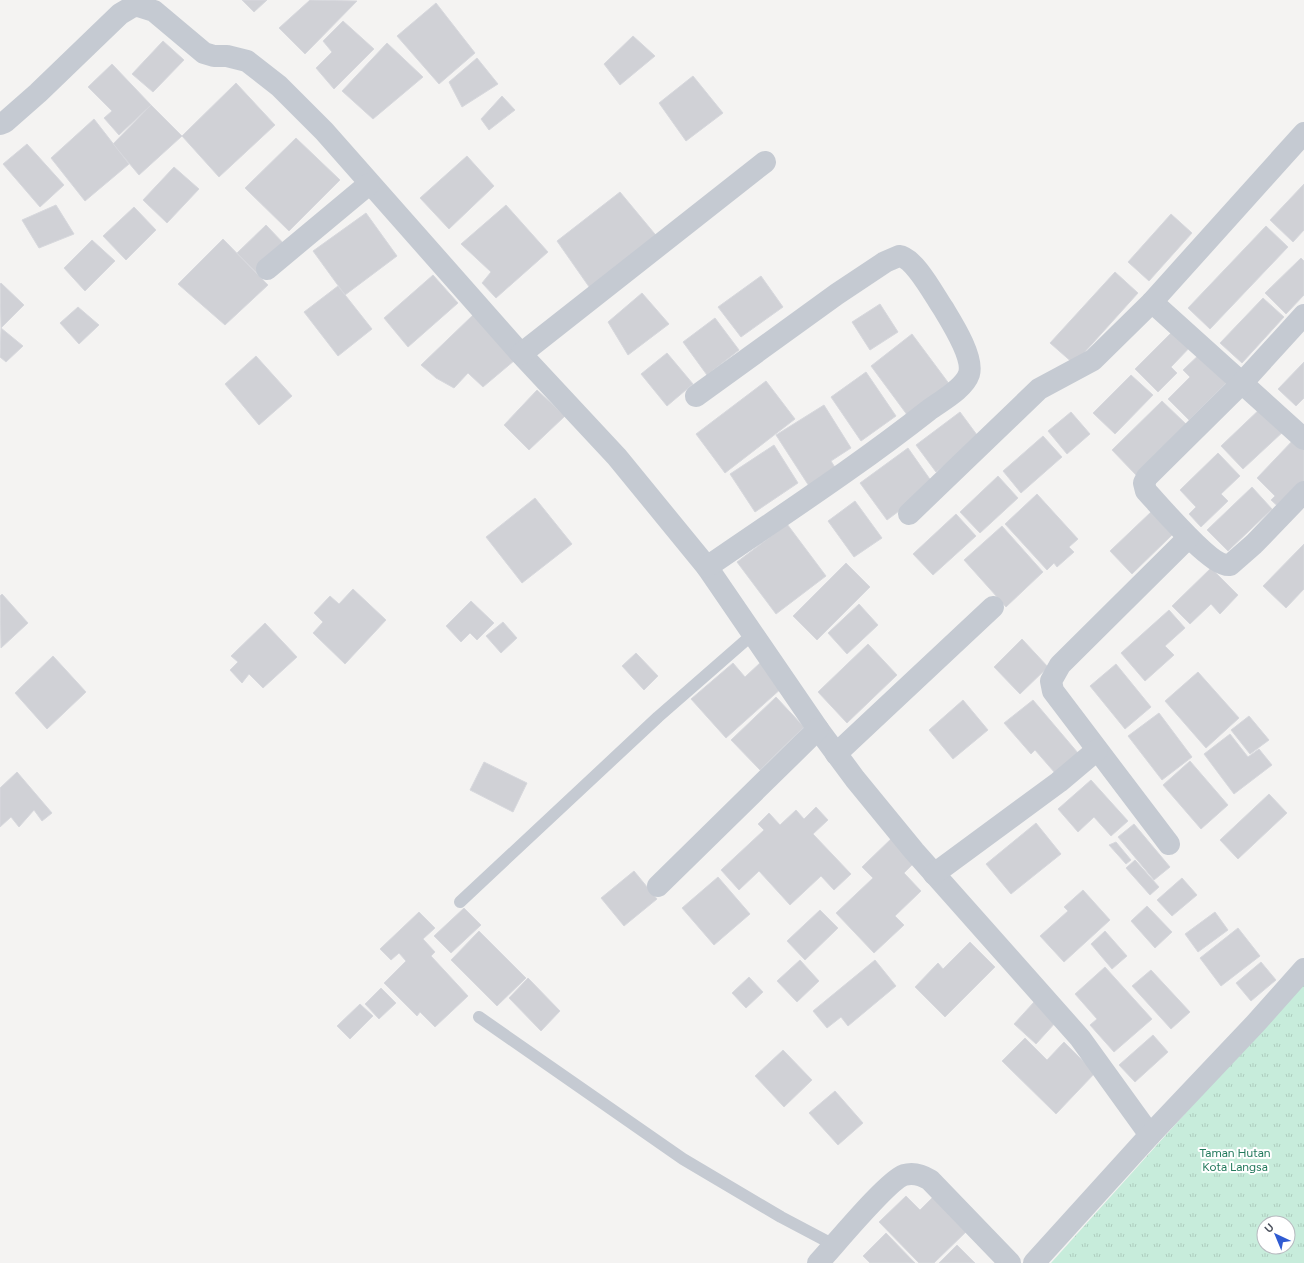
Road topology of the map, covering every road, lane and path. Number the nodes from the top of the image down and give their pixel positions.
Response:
1 (138, 3) edge
2 (0, 124) edge
3 (1304, 133) edge
4 (765, 162) dead end
5 (369, 184) junction
6 (267, 269) dead end
7 (1152, 302) junction
8 (1304, 315) edge
9 (521, 354) junction
10 (1242, 383) junction
11 (696, 396) dead end
12 (1304, 439) edge
13 (1304, 492) edge
14 (909, 514) dead end
15 (1188, 538) junction
16 (706, 567) junction
17 (993, 607) dead end
18 (753, 634) junction
19 (818, 729) junction
20 (1098, 750) junction
21 (836, 754) junction
22 (1169, 844) dead end
23 (934, 874) junction
24 (658, 886) dead end
25 (460, 902) dead end
26 (1304, 969) edge
27 (479, 1017) dead end
28 (1150, 1135) junction
29 (834, 1245) junction
30 (818, 1263) edge
31 (1010, 1263) edge
32 (1034, 1263) edge

1 - 2 street
1 - 5 street
3 - 7 street
4 - 9 street
5 - 6 street
5 - 9 street
7 - 10 street
7 - 14 street
8 - 10 street
9 - 16 street
10 - 12 street
10 - 15 street
11 - 16 street
13 - 15 street
15 - 20 street
16 - 18 street
17 - 21 street
18 - 19 street
18 - 25 lane
19 - 21 street
19 - 24 street
20 - 22 street
20 - 23 street
21 - 23 street
23 - 28 street
26 - 28 street
27 - 29 lane
28 - 32 street
29 - 30 street
29 - 31 street

